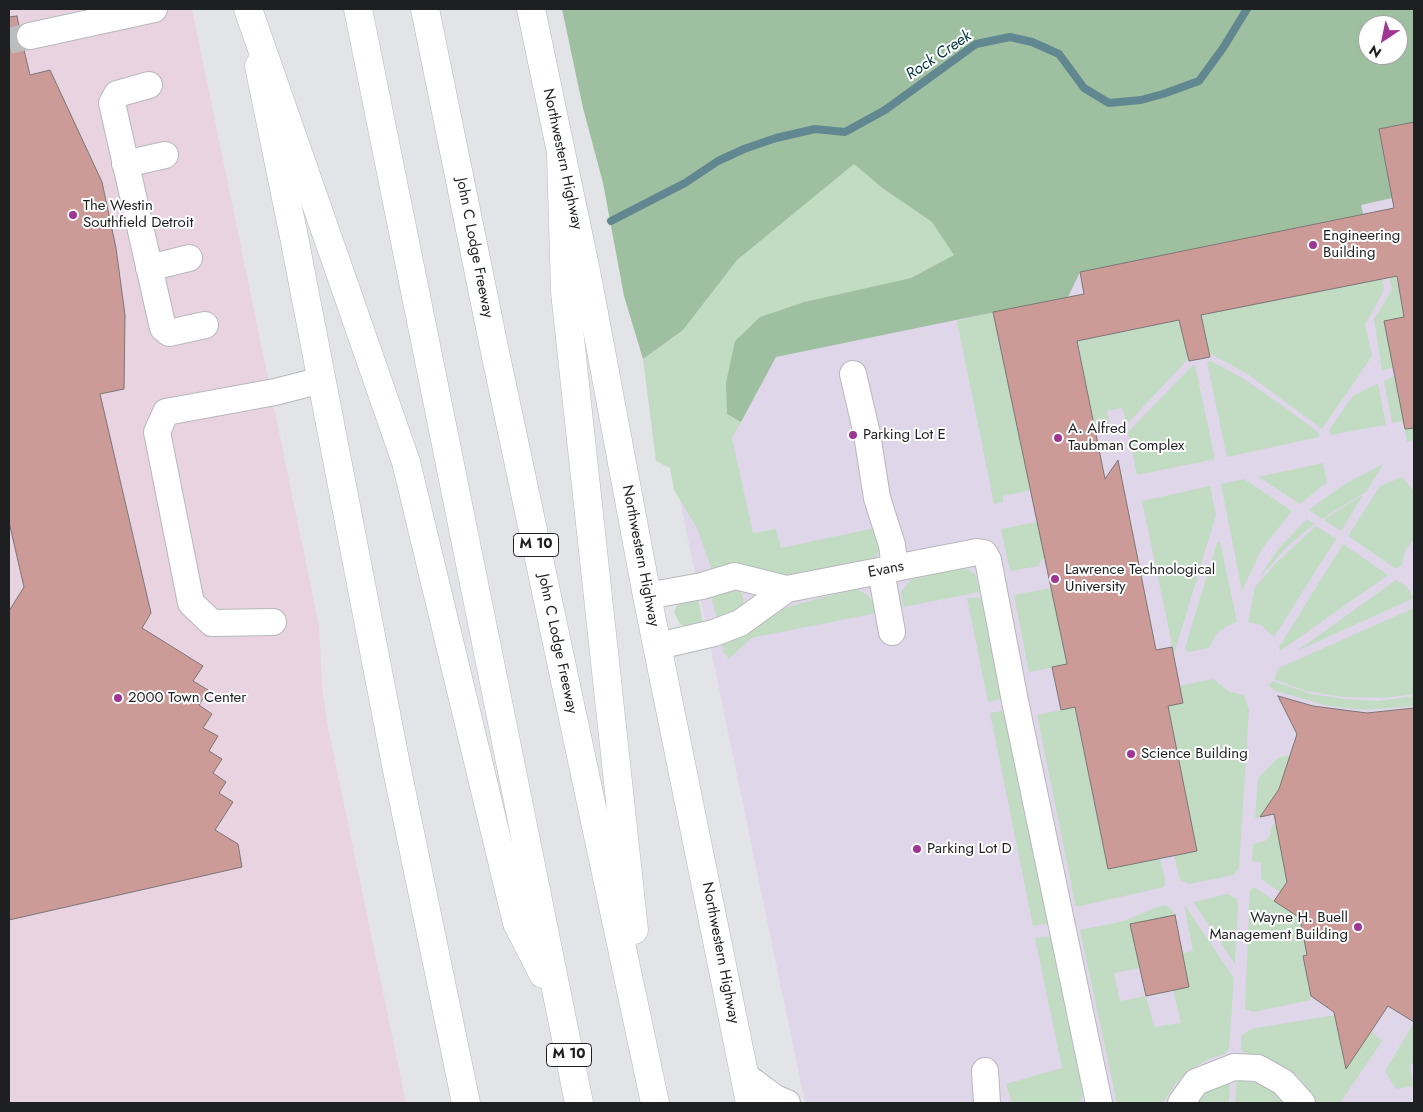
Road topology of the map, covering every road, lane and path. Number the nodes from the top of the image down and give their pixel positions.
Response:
1 (247, 9) edge
2 (358, 9) edge
3 (425, 9) edge
4 (530, 9) edge
5 (140, 10) edge
6 (30, 36) tunnel mouth
7 (149, 85) dead end
8 (562, 154) junction
9 (165, 155) dead end
10 (125, 164) junction
11 (189, 258) dead end
12 (149, 268) junction
13 (205, 325) dead end
14 (854, 374) dead end
15 (322, 380) junction
16 (888, 569) junction
17 (787, 589) junction
18 (647, 596) junction
19 (273, 622) dead end
20 (892, 632) dead end
21 (658, 646) junction
22 (559, 1006) junction
23 (985, 1071) dead end
24 (744, 1075) junction
25 (653, 1092) edge
26 (466, 1103) edge
27 (579, 1103) edge
28 (750, 1103) edge
29 (786, 1103) edge
30 (987, 1103) edge
31 (1099, 1103) edge
32 (1181, 1103) edge
33 (1302, 1103) edge

1 - 15 main road
1 - 22 main road
2 - 22 main road, M 10
3 - 25 main road, John C Lodge Freeway / M 10
4 - 8 main road, Northwestern Highway
5 - 6 street
7 - 10 street
8 - 18 main road, Northwestern Highway
8 - 25 main road
9 - 10 street
10 - 12 street
11 - 12 street
12 - 13 street
14 - 16 street
15 - 19 street
15 - 26 main road
16 - 17 street, Evans
16 - 20 street
16 - 31 street, Evans
17 - 18 street, Evans
17 - 21 street, Evans
18 - 21 main road, Northwestern Highway
21 - 24 main road, Northwestern Highway
22 - 27 main road, M 10
23 - 30 street
24 - 28 main road, Northwestern Highway
24 - 29 street
32 - 33 street

